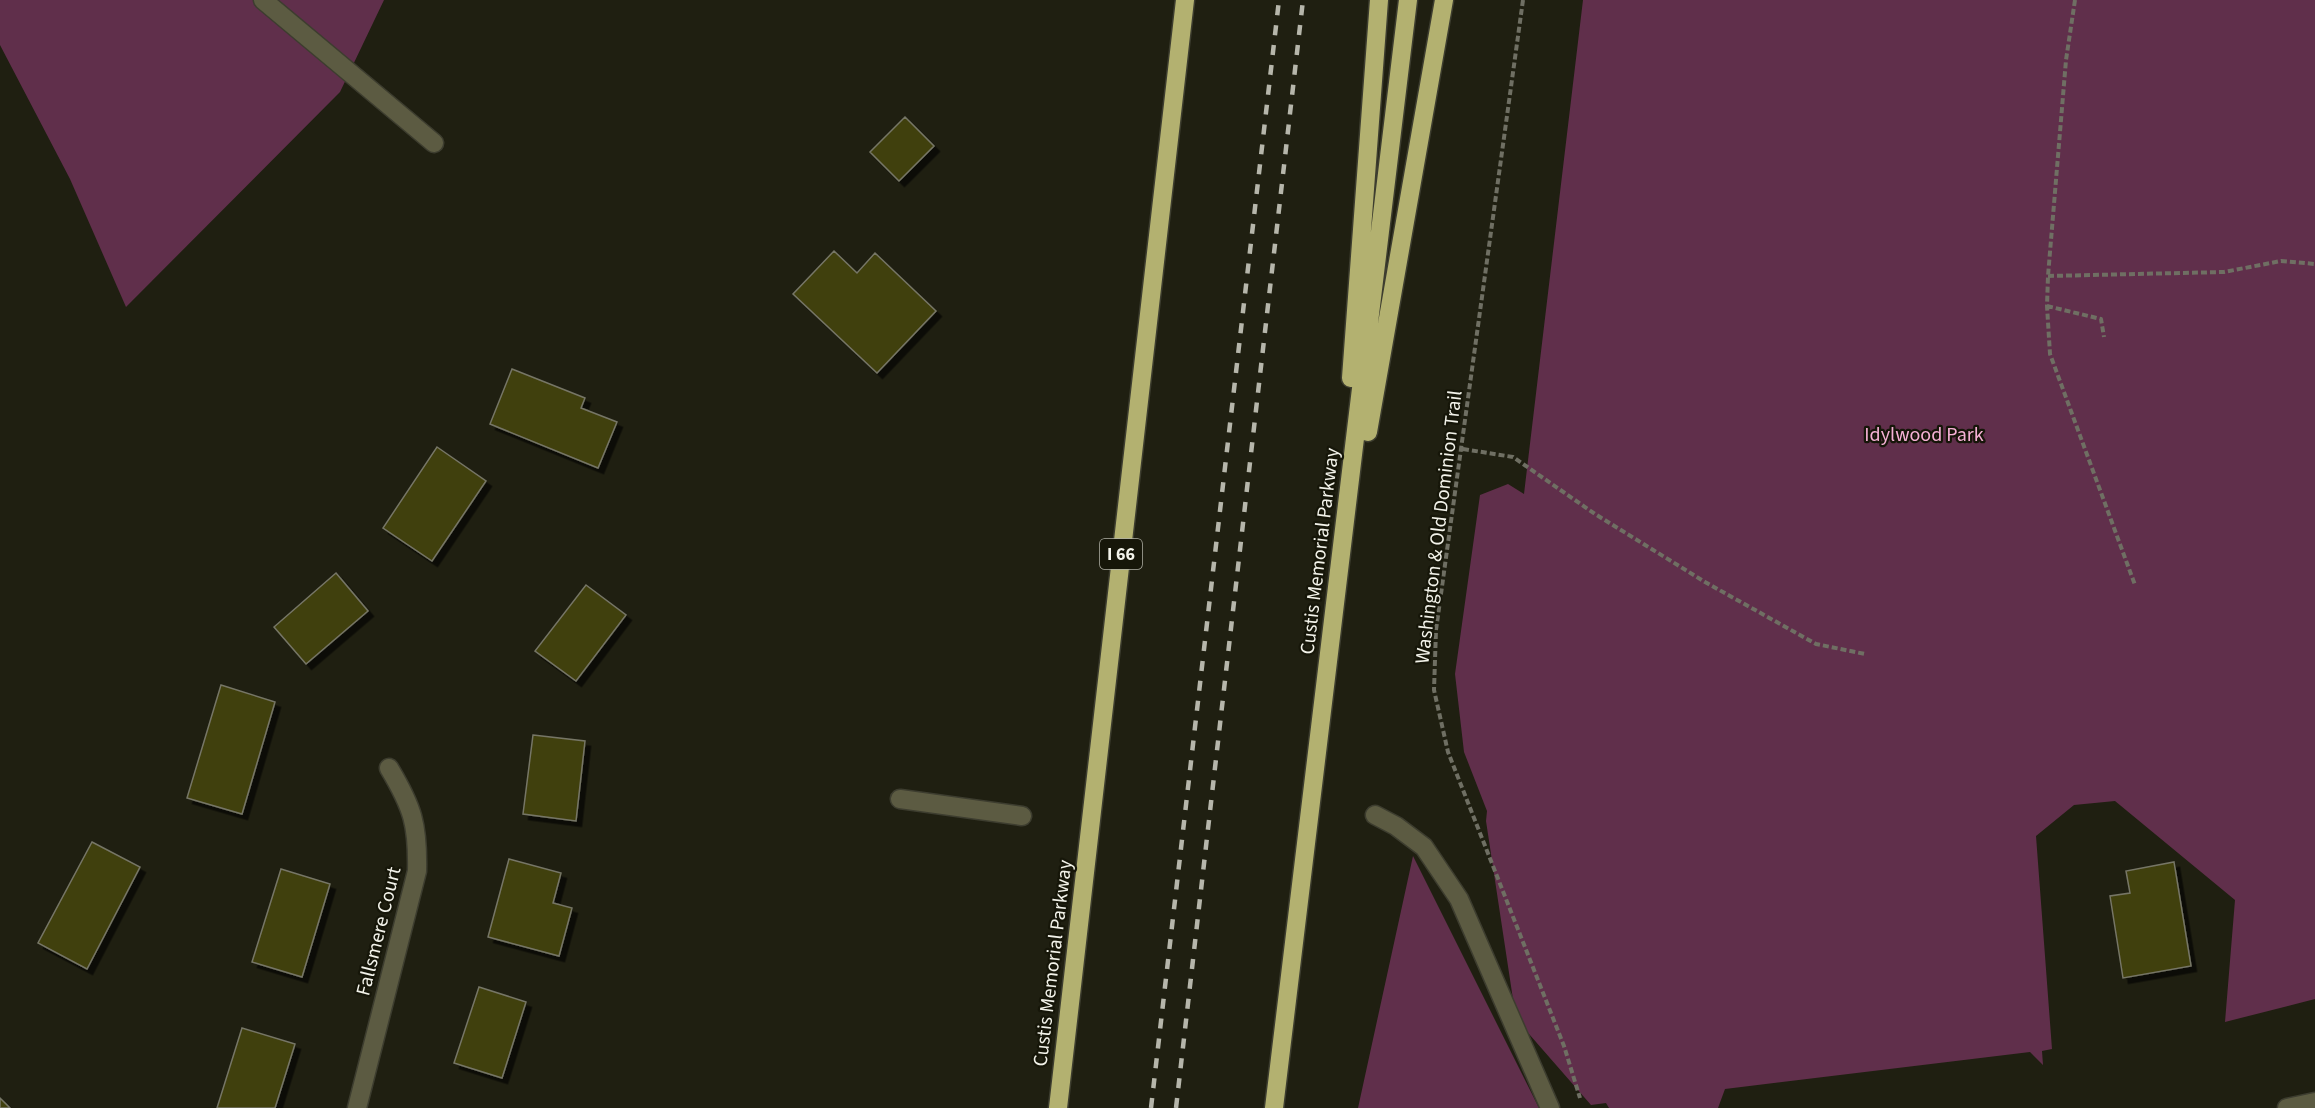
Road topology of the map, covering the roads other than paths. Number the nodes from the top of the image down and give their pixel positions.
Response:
1 (263, 0) edge
2 (1185, 0) edge
3 (1379, 0) edge
4 (1408, 0) edge
5 (1444, 0) edge
6 (434, 143) dead end
7 (1332, 635) junction
8 (389, 768) dead end
9 (900, 799) dead end
10 (1375, 814) dead end
11 (1022, 816) dead end
12 (2315, 1102) edge
13 (357, 1108) edge
14 (1058, 1108) edge
15 (1274, 1108) edge
16 (1550, 1108) edge
17 (2287, 1108) edge

1 - 6 street
2 - 14 highway, Custis Memorial Parkway / I 66
3 - 7 highway
4 - 7 highway, Custis Memorial Parkway
5 - 7 highway
7 - 15 highway, Custis Memorial Parkway
8 - 13 street, Fallsmere Court
9 - 11 street
10 - 16 street
12 - 17 street

